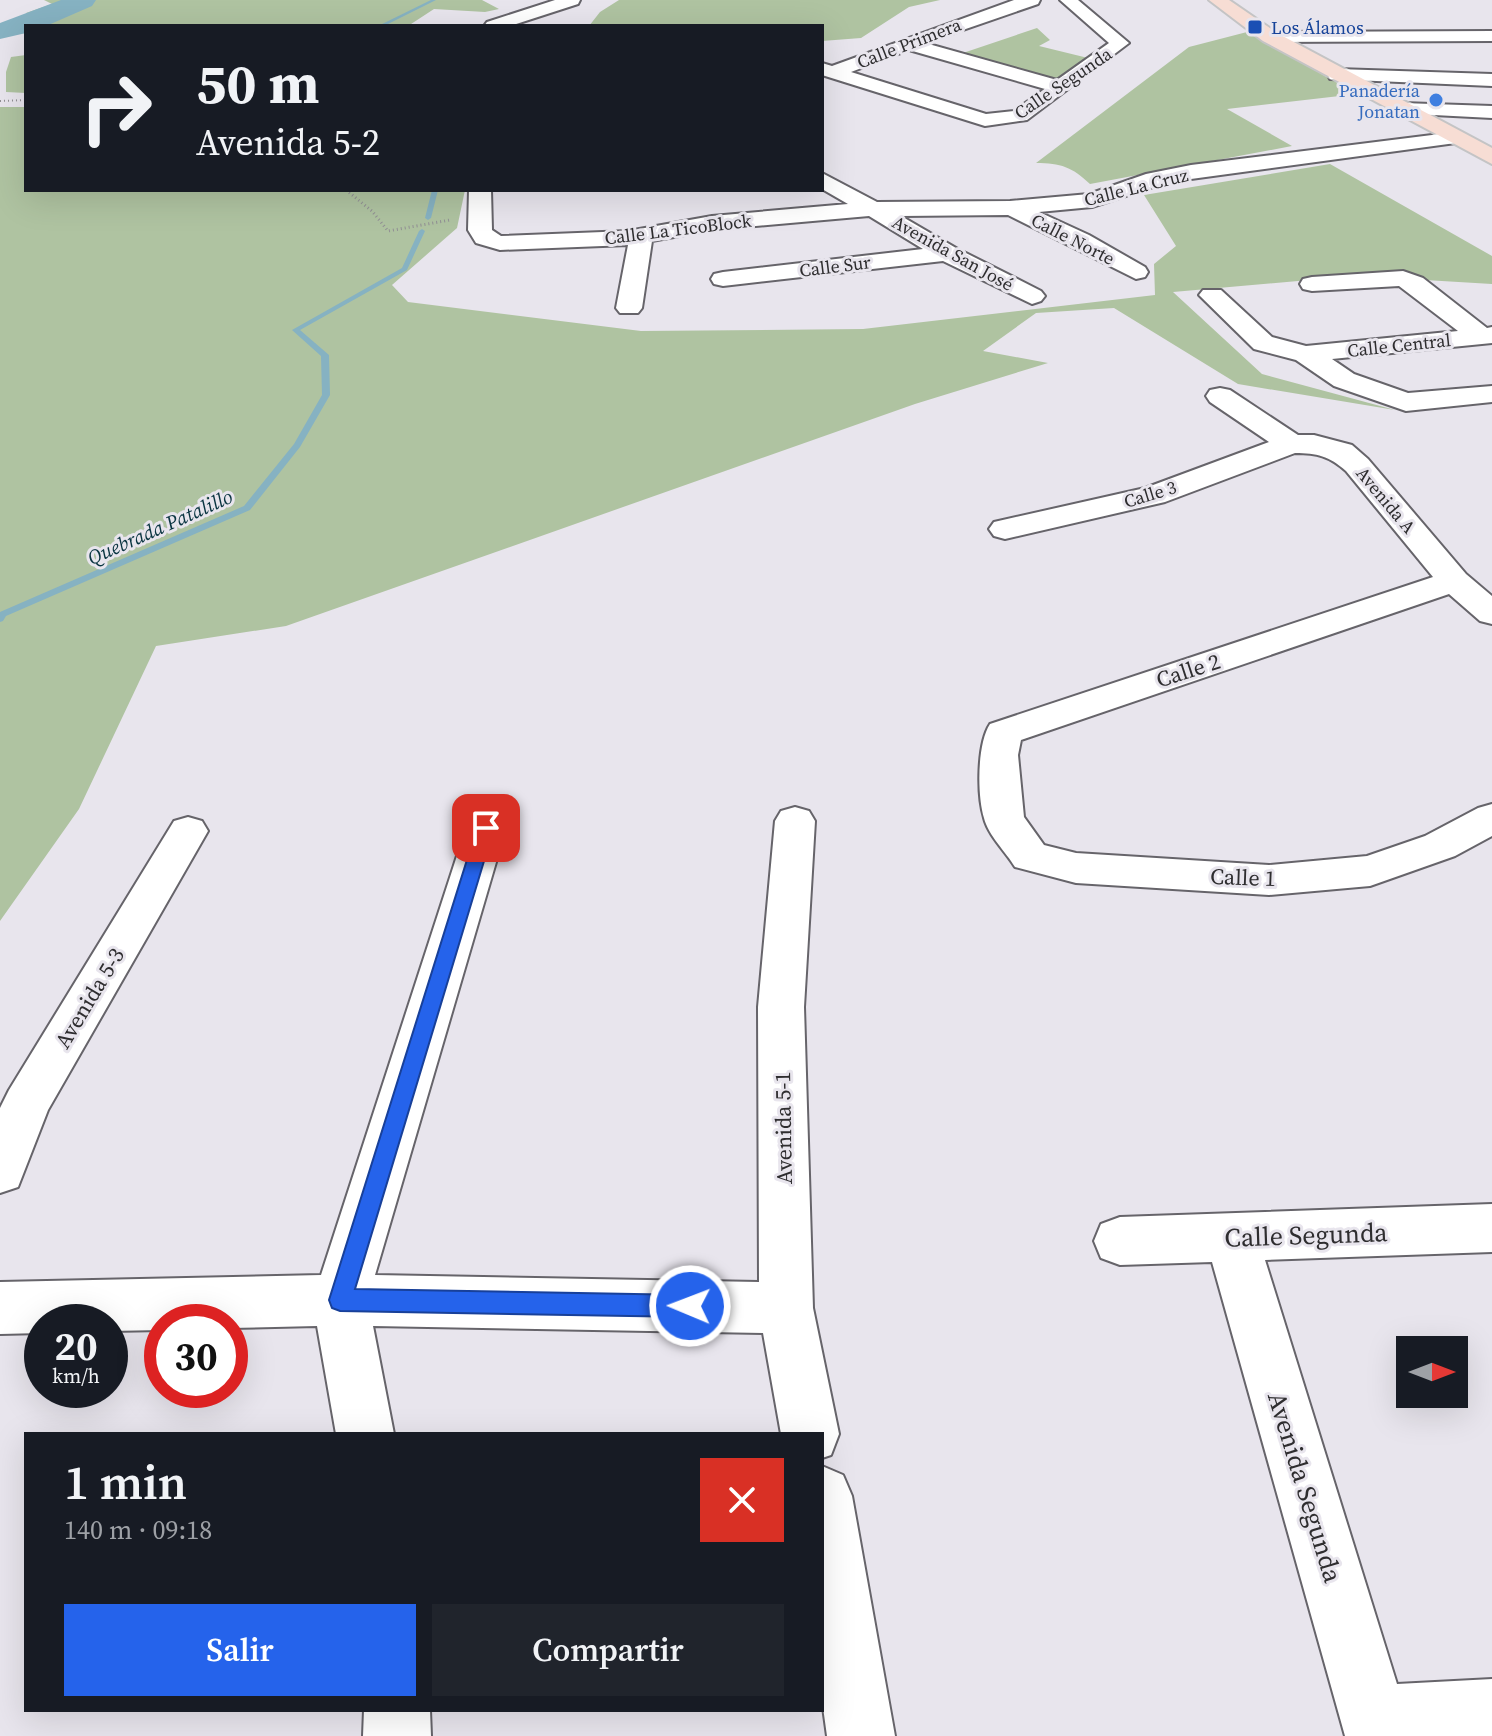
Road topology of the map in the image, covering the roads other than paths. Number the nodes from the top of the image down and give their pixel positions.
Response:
1 (572, 0) edge
2 (1032, 0) edge
3 (1068, 0) edge
4 (1218, 0) edge
5 (1437, 17) dead end
6 (499, 24) edge
7 (1423, 35) junction
8 (1462, 35) junction
9 (1492, 36) edge
10 (1270, 37) junction
11 (911, 45) junction
12 (1445, 52) dead end
13 (827, 70) edge
14 (1337, 75) junction
15 (1492, 80) edge
16 (1061, 87) junction
17 (1402, 109) junction
18 (1492, 112) edge
19 (1456, 138) junction
20 (1492, 157) edge
21 (824, 181) edge
22 (480, 192) edge
23 (1010, 208) junction
24 (873, 209) junction
25 (641, 236) junction
26 (947, 253) junction
27 (1136, 272) dead end
28 (723, 279) dead end
29 (1312, 284) dead end
30 (1212, 295) dead end
31 (1032, 296) dead end
32 (629, 308) dead end
33 (1487, 336) edge
34 (1306, 354) junction
35 (1492, 394) edge
36 (1220, 396) dead end
37 (1291, 444) junction
38 (1005, 529) dead end
39 (1454, 581) junction
40 (1492, 614) edge
41 (1492, 818) edge
42 (1004, 819) joint
43 (795, 821) dead end
44 (486, 828) dead end
45 (188, 831) dead end
46 (0, 1171) edge
47 (1492, 1228) edge
48 (1232, 1239) junction
49 (1120, 1241) dead end
50 (340, 1300) junction
51 (0, 1308) edge
52 (786, 1308) junction
53 (365, 1432) edge
54 (810, 1432) edge
55 (824, 1508) edge
56 (397, 1712) edge
57 (1492, 1712) edge
58 (1377, 1727) edge
59 (397, 1736) edge
60 (861, 1736) edge

1 - 6 street
2 - 11 street, Calle Primera
3 - 16 street, Calle Segunda
4 - 10 main road
5 - 8 street
7 - 8 street
7 - 10 street
7 - 12 street
8 - 9 street
10 - 14 main road
11 - 13 street, Calle Primera
11 - 16 street
13 - 16 street, Calle Segunda
14 - 15 street
14 - 17 main road
17 - 18 street
17 - 19 main road
19 - 20 main road
19 - 23 street, Calle La Cruz
21 - 24 street
22 - 25 street, Calle La TicoBlock
23 - 24 street, Calle La Cruz
23 - 27 street, Calle Norte
24 - 25 street, Calle La TicoBlock
24 - 26 street, Avenida San José
25 - 32 street
26 - 28 street, Calle Sur
26 - 31 street, Avenida San José
29 - 33 street
30 - 34 street
33 - 34 street, Calle Central
34 - 35 street
36 - 37 street, Avenida A
37 - 38 street, Calle 3
37 - 39 street, Avenida A
39 - 40 street, Avenida A
39 - 42 street, Calle 2
41 - 42 street, Calle 1
43 - 52 street, Avenida 5-1
44 - 50 street
45 - 46 street, Avenida 5-3
47 - 48 street, Calle Segunda
48 - 49 street, Calle Segunda
48 - 58 street, Avenida Segunda
50 - 51 street
50 - 52 street
50 - 53 street
52 - 54 street, Avenida 5-1
55 - 60 street
56 - 59 street
57 - 58 street

